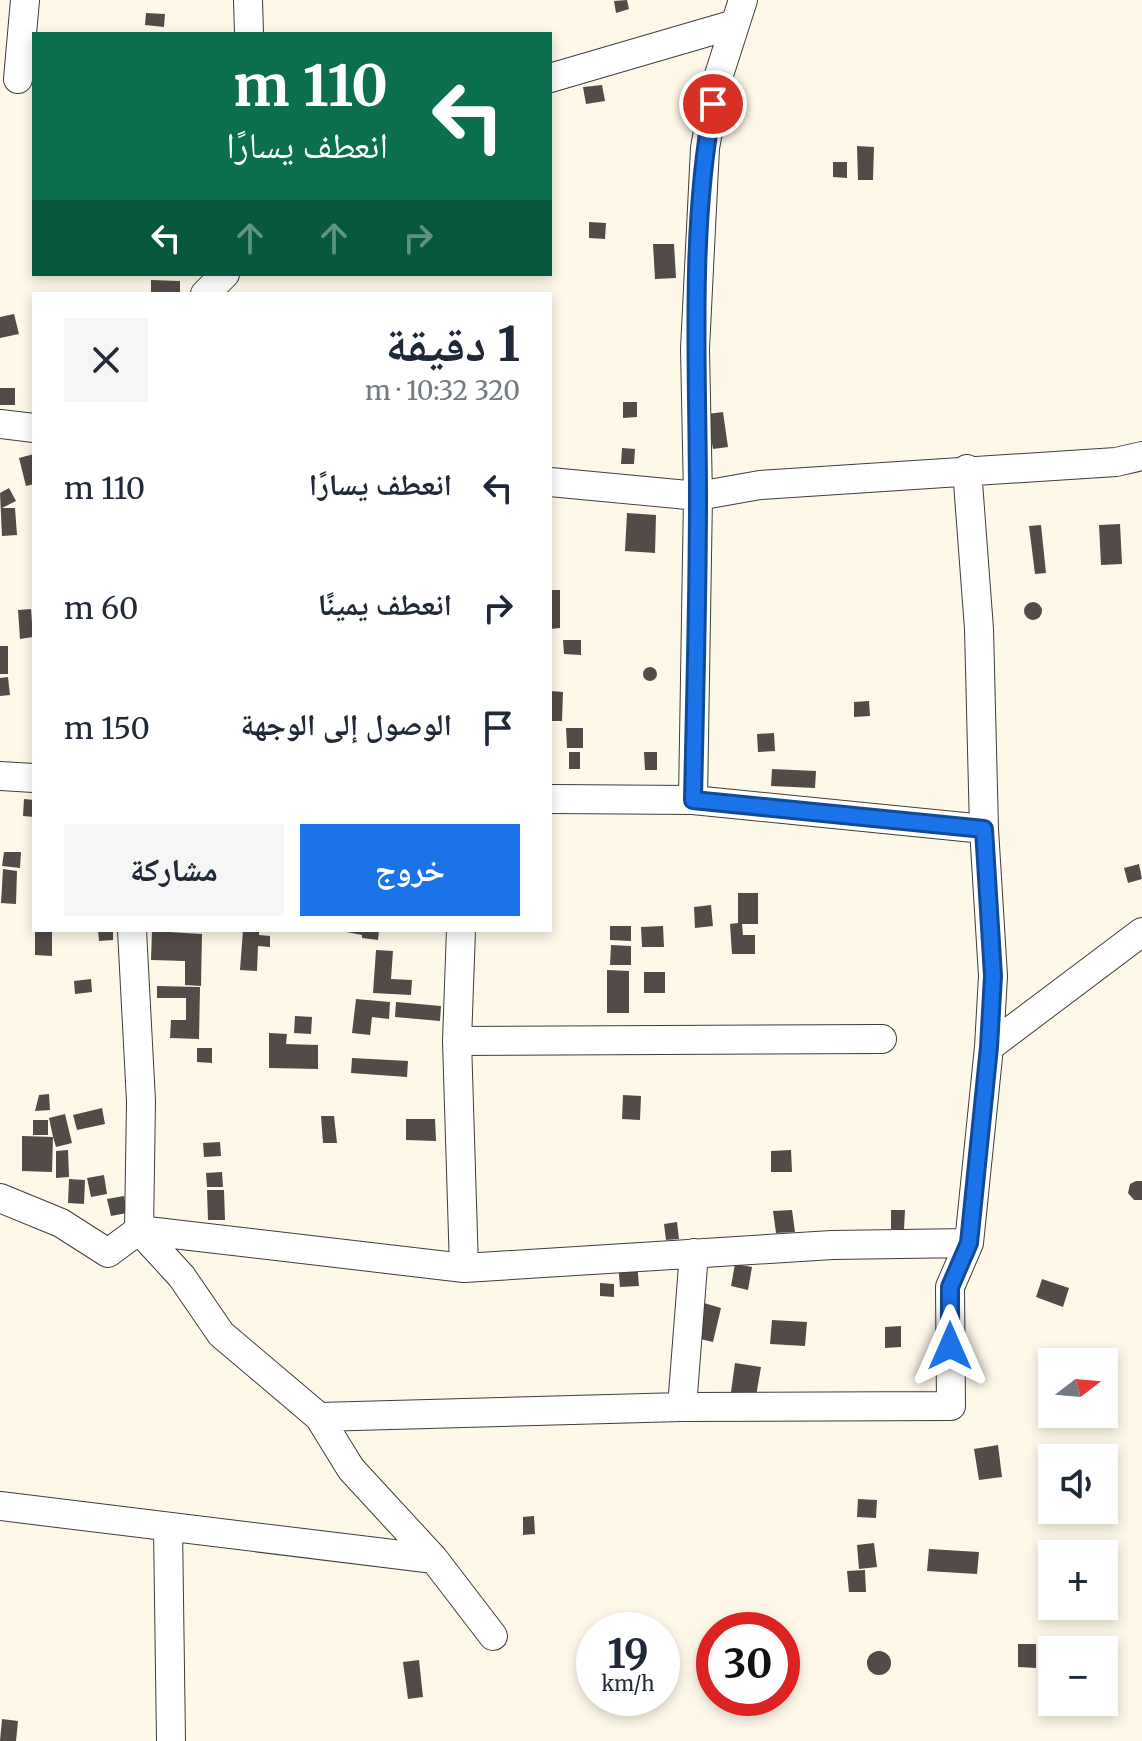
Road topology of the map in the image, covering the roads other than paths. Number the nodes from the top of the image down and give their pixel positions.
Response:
1 (25, 0) edge
2 (248, 0) edge
3 (739, 12) edge
4 (249, 32) edge
5 (552, 77) edge
6 (17, 79) edge
7 (223, 276) edge
8 (207, 292) edge
9 (0, 424) edge
10 (32, 428) edge
11 (1142, 456) edge
12 (967, 469) junction
13 (552, 482) edge
14 (698, 496) junction
15 (0, 776) edge
16 (32, 778) edge
17 (552, 799) edge
18 (693, 800) junction
19 (984, 829) junction
20 (132, 932) edge
21 (461, 932) edge
22 (1142, 932) edge
23 (882, 1039) dead end
24 (457, 1041) junction
25 (989, 1047) junction
26 (0, 1198) edge
27 (139, 1230) junction
28 (969, 1243) junction
29 (694, 1253) junction
30 (464, 1268) junction
31 (682, 1407) junction
32 (319, 1417) junction
33 (0, 1506) edge
34 (168, 1528) junction
35 (434, 1559) junction
36 (493, 1636) dead end
37 (171, 1741) edge

1 - 6 street
2 - 4 street
3 - 5 street
3 - 14 street
7 - 8 street
9 - 10 street
11 - 12 street
12 - 14 street
12 - 19 street
13 - 14 street
14 - 18 street
15 - 16 street
17 - 18 street
18 - 19 street
19 - 25 street
20 - 27 street
21 - 24 street
22 - 25 street
23 - 24 street
24 - 30 street
25 - 28 street
26 - 27 street
27 - 30 street
27 - 32 street
28 - 29 street
28 - 31 street
29 - 30 street
29 - 31 street
31 - 32 street
32 - 35 street
33 - 34 street
34 - 35 street
34 - 37 street
35 - 36 street

